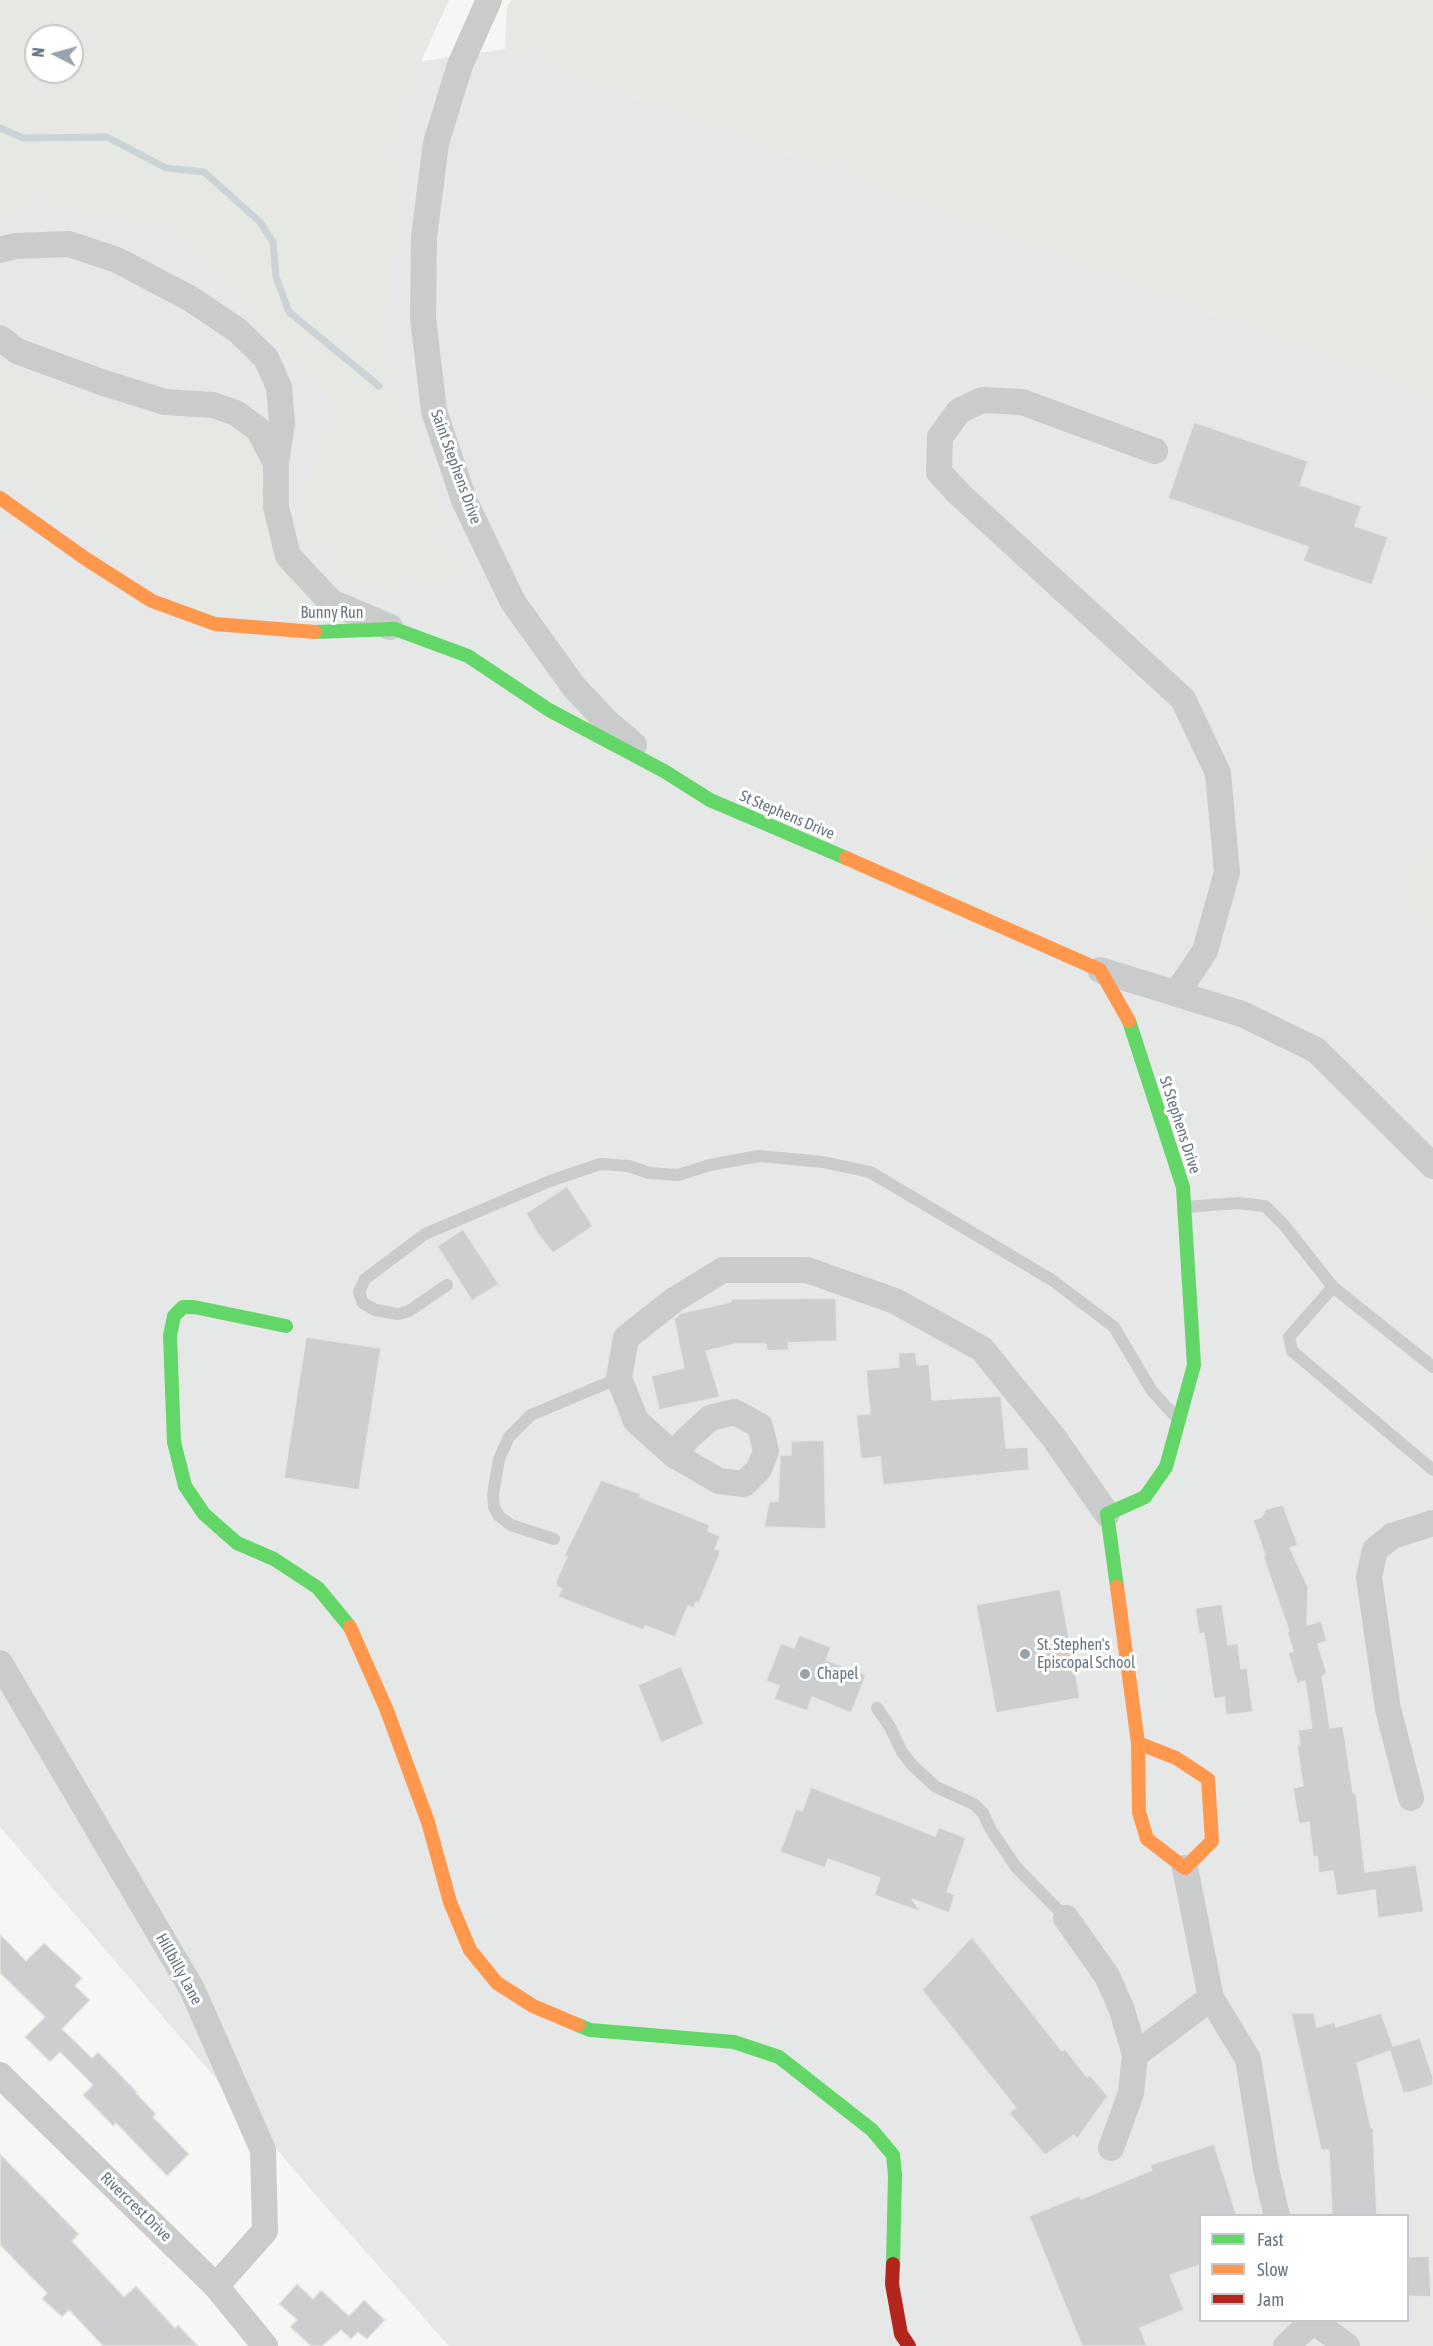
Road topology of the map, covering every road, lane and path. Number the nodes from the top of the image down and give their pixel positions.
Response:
1 (489, 0) edge
2 (0, 250) edge
3 (0, 338) edge
4 (1155, 451) dead end
5 (276, 463) junction
6 (0, 498) edge
7 (395, 629) junction
8 (664, 771) junction
9 (1100, 970) junction
10 (1176, 994) junction
11 (1433, 1166) edge
12 (1184, 1207) junction
13 (447, 1285) dead end
14 (1333, 1287) junction
15 (286, 1326) dead end
16 (1433, 1367) edge
17 (619, 1378) junction
18 (1180, 1421) junction
19 (674, 1455) dead end
20 (1433, 1470) edge
21 (1107, 1514) junction
22 (1433, 1523) edge
23 (554, 1539) dead end
24 (0, 1663) edge
25 (877, 1708) dead end
26 (1138, 1743) junction
27 (1411, 1798) dead end
28 (1185, 1868) junction
29 (1066, 1918) joint
30 (1211, 1998) junction
31 (1135, 2055) junction
32 (0, 2075) edge
33 (1111, 2148) dead end
34 (1277, 2214) edge
35 (216, 2286) junction
36 (1311, 2322) edge
37 (1313, 2322) edge
38 (265, 2346) edge
39 (909, 2346) edge
40 (1287, 2346) edge
41 (1347, 2346) edge

1 - 8 street, Saint Stephens Drive
2 - 5 street
3 - 5 street
4 - 10 street
5 - 7 street
6 - 7 street, Bunny Run
7 - 8 street, Bunny Run
8 - 9 street, St Stephens Drive
9 - 10 street
9 - 12 street, St Stephens Drive
10 - 11 street
12 - 14 lane
12 - 18 street, St Stephens Drive
13 - 18 lane
14 - 16 lane
14 - 20 lane
15 - 39 street
17 - 19 street
17 - 21 street
17 - 23 lane
18 - 21 street, St Stephens Drive
21 - 26 street
22 - 27 street
24 - 35 street, Hillbilly Lane
25 - 29 lane
26 - 28 street
26 - 28 street
28 - 30 street
29 - 31 street
30 - 31 street
30 - 34 street
31 - 33 street
32 - 35 street, Rivercrest Drive
35 - 38 street, Rivercrest Drive
36 - 40 street
37 - 41 street

